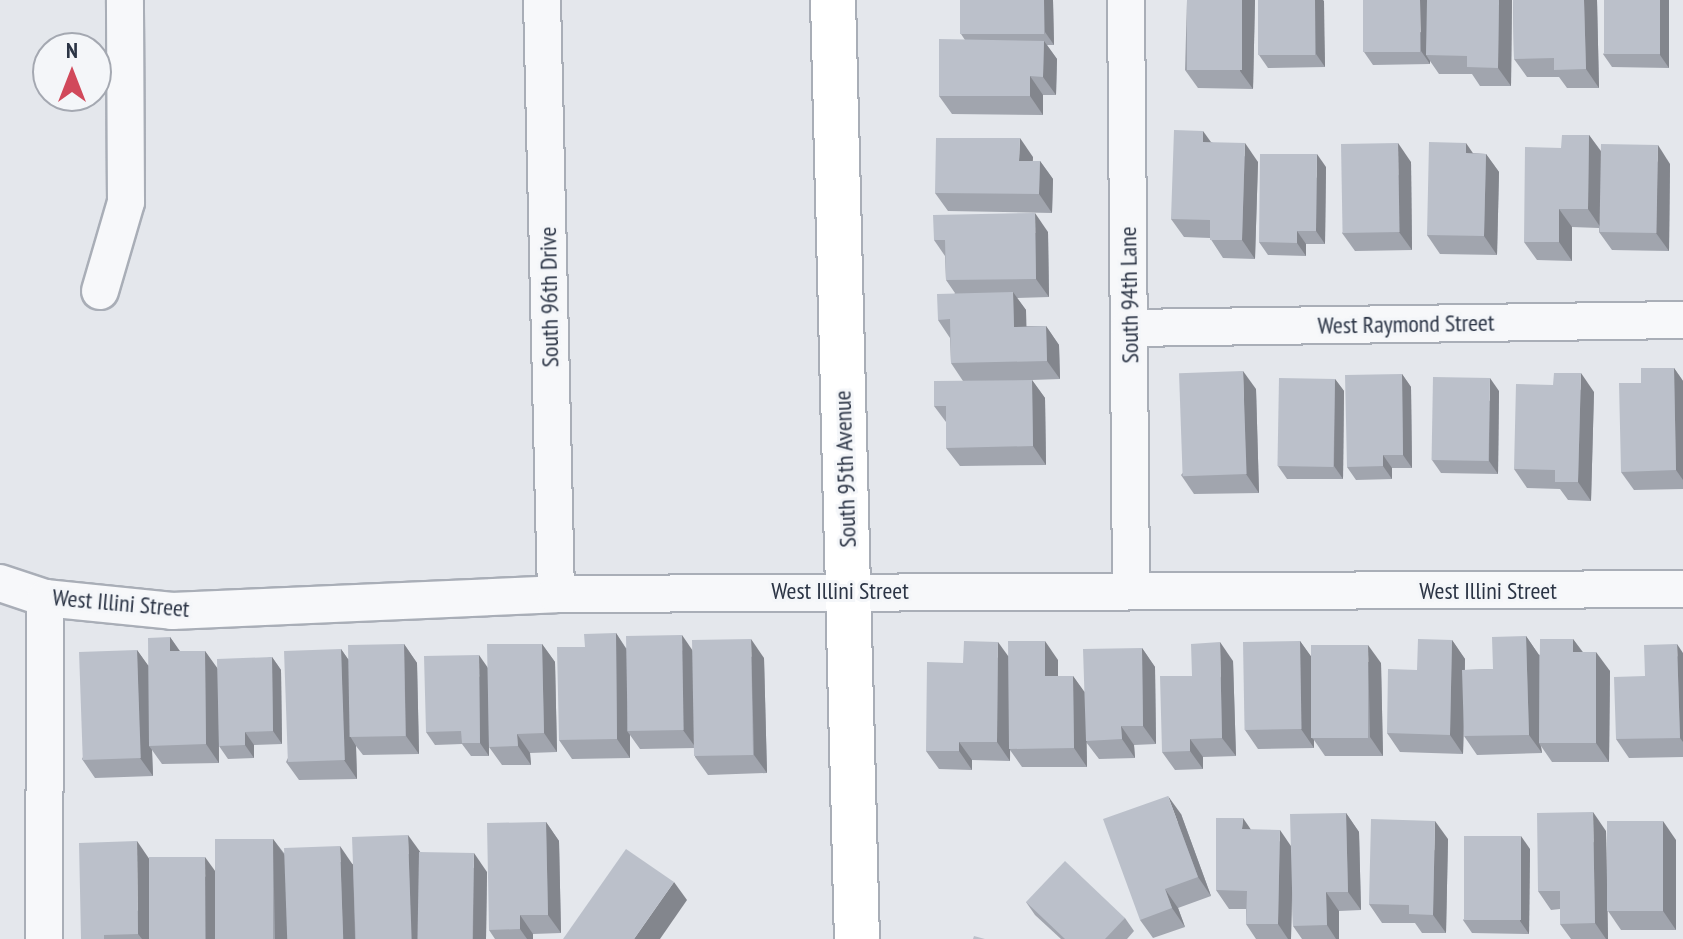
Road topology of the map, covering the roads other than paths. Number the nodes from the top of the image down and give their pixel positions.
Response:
1 (125, 0) edge
2 (542, 0) edge
3 (833, 0) edge
4 (1126, 0) edge
5 (100, 291) dead end
6 (1683, 320) edge
7 (1129, 328) junction
8 (0, 583) edge
9 (1131, 589) junction
10 (1683, 589) edge
11 (849, 590) junction
12 (556, 594) junction
13 (45, 598) junction
14 (44, 939) edge
15 (857, 939) edge

1 - 5 street
2 - 12 street, South 96th Drive
3 - 11 street, South 95th Avenue
4 - 7 street, South 94th Lane
6 - 7 street, West Raymond Street
7 - 9 street, South 94th Lane
8 - 13 street, West Illini Street
9 - 10 street, West Illini Street
9 - 11 street, West Illini Street
11 - 12 street, West Illini Street
11 - 15 street, South 95th Avenue
12 - 13 street, West Illini Street
13 - 14 street

